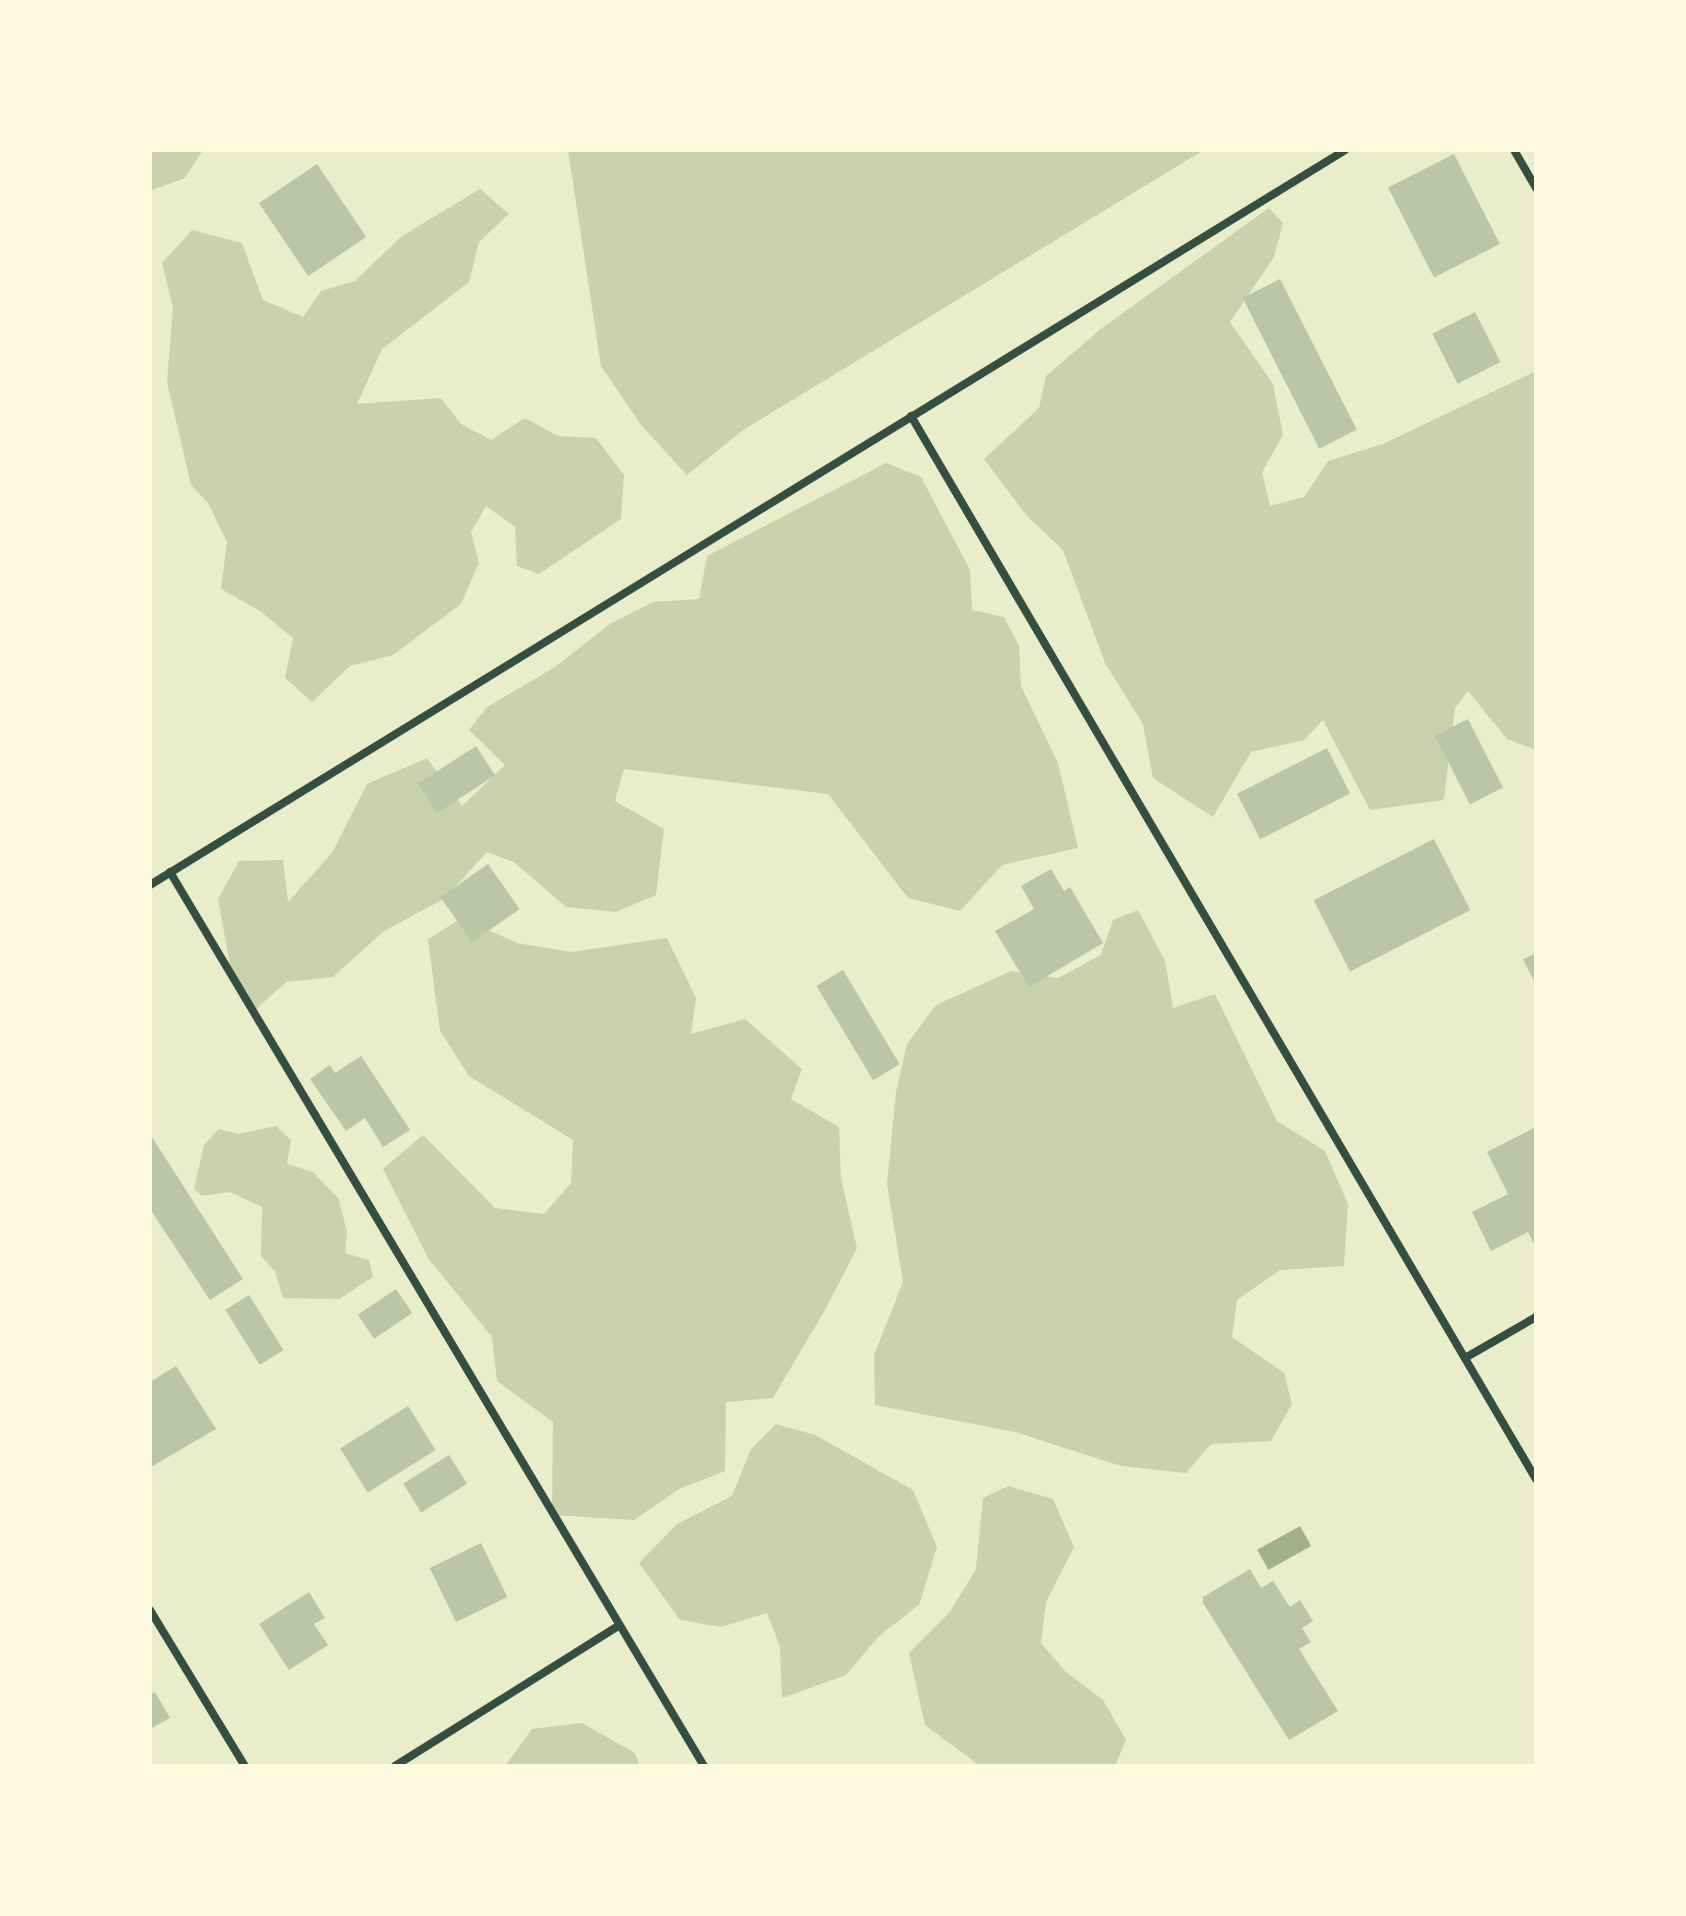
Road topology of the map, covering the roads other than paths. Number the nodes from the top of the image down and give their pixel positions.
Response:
1 (1345, 150) edge
2 (1514, 150) edge
3 (1536, 188) edge
4 (911, 416) junction
5 (170, 872) junction
6 (150, 885) edge
7 (1536, 1317) edge
8 (1465, 1358) junction
9 (1536, 1479) edge
10 (150, 1610) edge
11 (618, 1626) junction
12 (245, 1766) edge
13 (395, 1766) edge
14 (704, 1766) edge

1 - 4 street
2 - 3 street
4 - 5 street
4 - 8 street
5 - 6 street
5 - 11 street
7 - 8 street
8 - 9 street
10 - 12 street
11 - 13 street
11 - 14 street

